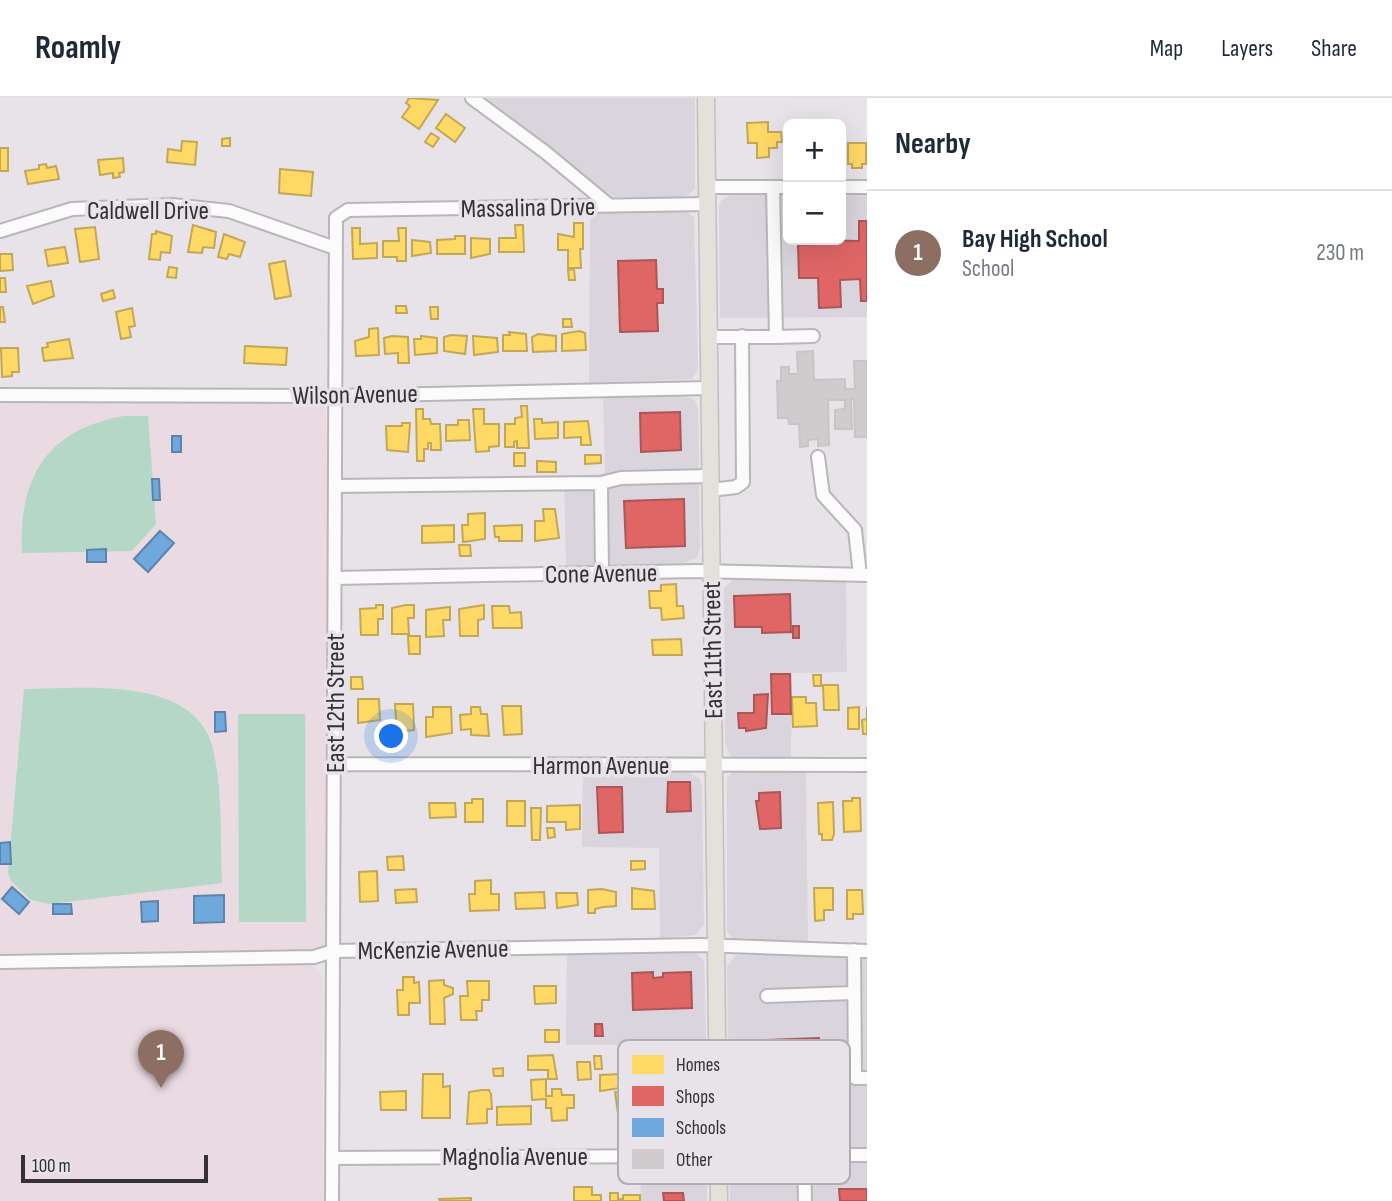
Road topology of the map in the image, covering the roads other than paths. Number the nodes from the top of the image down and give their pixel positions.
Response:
1 (472, 98) edge
2 (706, 98) edge
3 (707, 187) junction
4 (773, 187) junction
5 (783, 187) edge
6 (846, 187) edge
7 (867, 187) edge
8 (707, 204) junction
9 (608, 205) junction
10 (348, 210) joint
11 (0, 231) edge
12 (335, 248) junction
13 (741, 336) junction
14 (813, 336) dead end
15 (709, 337) junction
16 (776, 337) junction
17 (710, 388) junction
18 (0, 395) edge
19 (334, 396) junction
20 (818, 457) dead end
21 (601, 483) junction
22 (711, 483) junction
23 (335, 486) junction
24 (712, 572) junction
25 (602, 573) junction
26 (864, 575) edge
27 (335, 578) junction
28 (335, 764) junction
29 (714, 765) junction
30 (867, 765) edge
31 (716, 945) junction
32 (332, 951) junction
33 (860, 951) edge
34 (0, 962) edge
35 (853, 993) junction
36 (767, 996) dead end
37 (717, 1040) edge
38 (867, 1078) edge
39 (618, 1156) edge
40 (332, 1158) junction
41 (332, 1201) edge

1 - 9 street
2 - 3 main road, East 11th Street
3 - 4 street
3 - 8 main road, East 11th Street
4 - 5 street
4 - 16 street
6 - 7 street
8 - 9 street, Massalina Drive
8 - 15 main road, East 11th Street
9 - 10 street, Massalina Drive
10 - 12 street, East 12th Street
11 - 12 street, Caldwell Drive
12 - 19 street, East 12th Street
13 - 15 street
13 - 16 street
13 - 22 street
14 - 16 street
15 - 17 main road, East 11th Street
17 - 19 street, Wilson Avenue
17 - 22 main road, East 11th Street
18 - 19 street, Wilson Avenue
19 - 23 street, East 12th Street
20 - 26 street
21 - 22 street
21 - 23 street
21 - 25 street
22 - 24 main road, East 11th Street
23 - 27 street, East 12th Street
24 - 25 street, Cone Avenue
24 - 26 street, Cone Avenue
24 - 29 main road, East 11th Street
25 - 27 street, Cone Avenue
27 - 28 street, East 12th Street
28 - 29 street, Harmon Avenue
28 - 32 street, East 12th Street
29 - 30 street, Harmon Avenue
29 - 31 main road, East 11th Street
31 - 32 street, McKenzie Avenue
31 - 33 street, McKenzie Avenue
31 - 37 main road, East 11th Street
32 - 34 street, McKenzie Avenue
32 - 40 street, East 12th Street
33 - 35 street
35 - 36 street
35 - 38 street
39 - 40 street, Magnolia Avenue
40 - 41 street, East 12th Street

